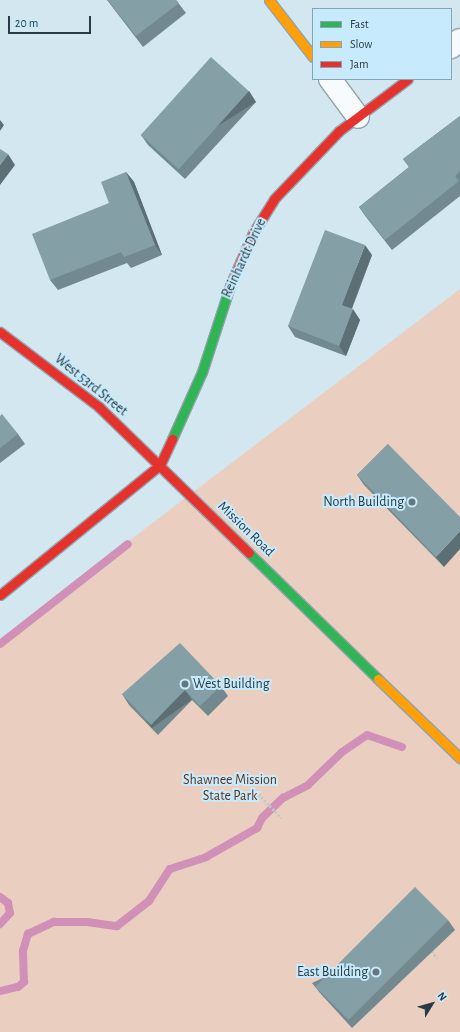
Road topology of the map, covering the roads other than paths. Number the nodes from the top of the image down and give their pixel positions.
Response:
1 (269, 0) edge
2 (460, 40) edge
3 (452, 46) edge
4 (312, 56) edge
5 (331, 80) edge
6 (407, 80) edge
7 (358, 116) junction
8 (0, 332) edge
9 (160, 465) junction
10 (0, 595) edge
11 (460, 758) edge

1 - 4 street
2 - 3 street
5 - 7 street
6 - 7 street, Reinhardt Drive
7 - 9 street, Reinhardt Drive
8 - 9 street, West 53rd Street
9 - 10 street
9 - 11 street, Mission Road

